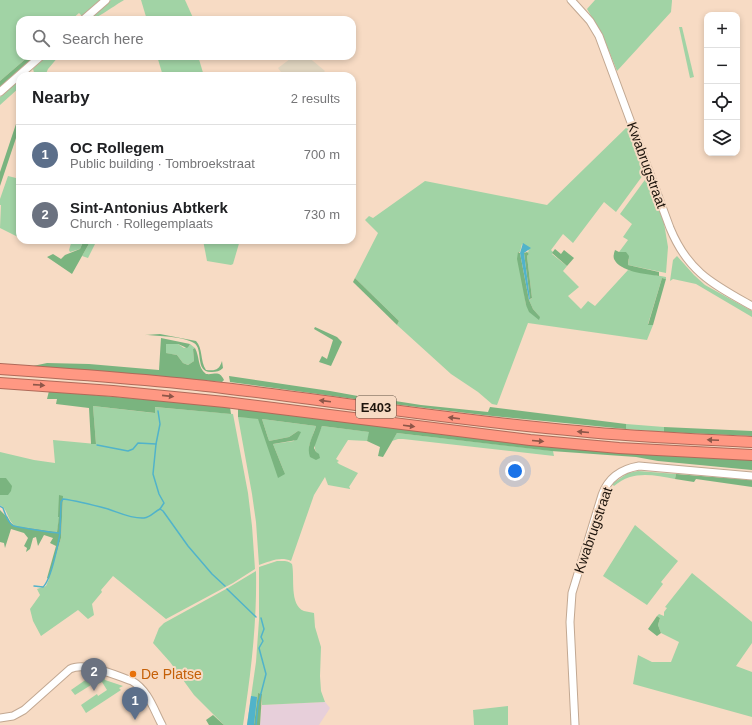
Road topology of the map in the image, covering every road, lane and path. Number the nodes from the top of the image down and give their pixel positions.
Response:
1 (106, 0) edge
2 (571, 0) edge
3 (88, 16) edge
4 (36, 60) edge
5 (23, 72) edge
6 (16, 78) edge
7 (0, 92) edge
8 (752, 306) edge
9 (0, 369) edge
10 (0, 383) edge
11 (752, 442) edge
12 (752, 455) edge
13 (752, 476) edge
14 (0, 718) edge
15 (162, 725) edge
16 (575, 725) edge

1 - 3 street
2 - 8 street, Kwabrugstraat
4 - 5 street
6 - 7 street
11 -> 9 highway, E403
10 -> 12 highway, E403
13 - 16 street, Kwabrugstraat
14 - 15 street

